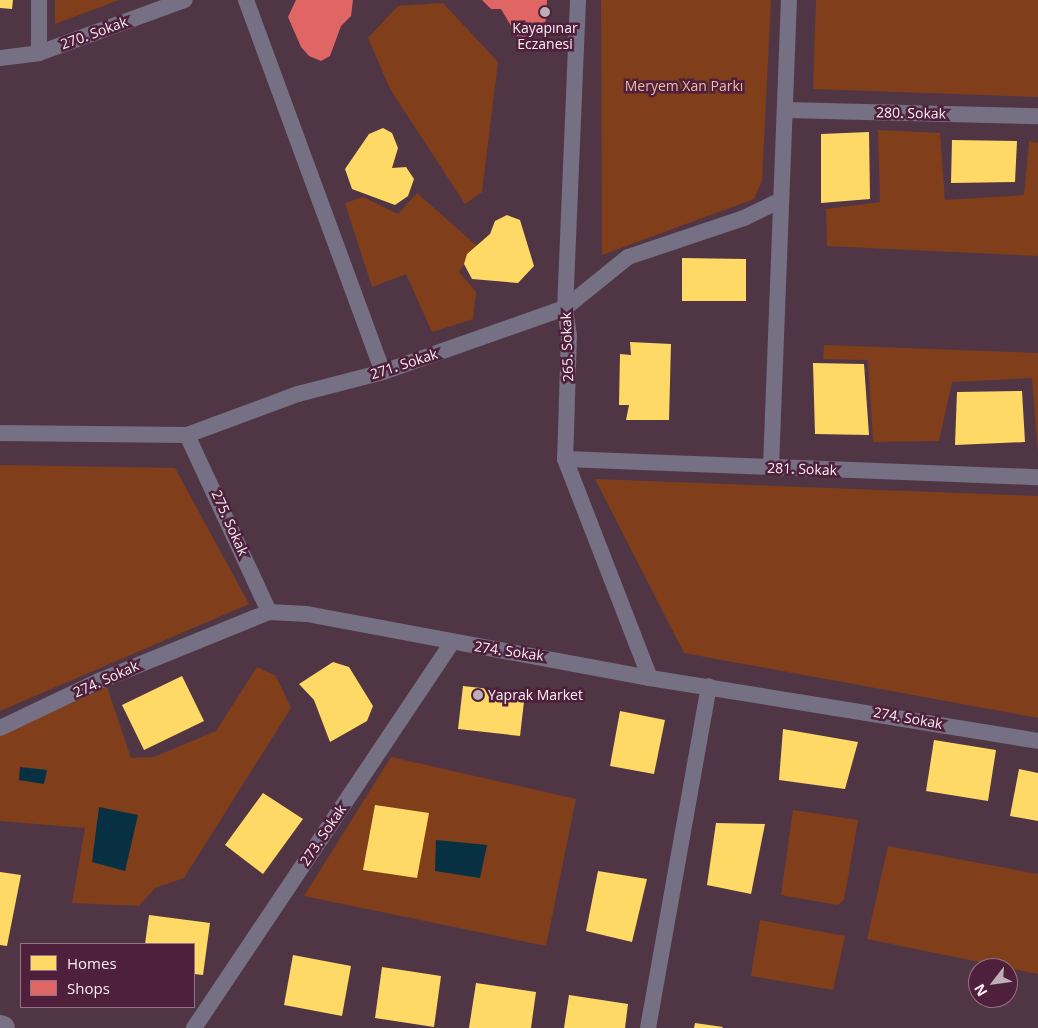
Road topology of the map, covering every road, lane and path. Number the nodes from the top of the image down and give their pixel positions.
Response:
1 (39, 0) edge
2 (186, 0) edge
3 (246, 0) edge
4 (578, 0) edge
5 (789, 0) edge
6 (39, 53) junction
7 (0, 58) edge
8 (785, 110) junction
9 (1038, 116) edge
10 (781, 200) junction
11 (565, 308) junction
12 (383, 372) junction
13 (0, 433) edge
14 (187, 435) junction
15 (565, 458) junction
16 (771, 468) junction
17 (1038, 477) edge
18 (269, 612) junction
19 (452, 642) junction
20 (650, 678) junction
21 (709, 686) junction
22 (0, 728) edge
23 (1038, 741) edge
24 (194, 1028) edge
25 (648, 1028) edge

1 - 6 street
2 - 6 street, 270. Sokak
3 - 12 street
4 - 11 street, 265. Sokak
5 - 8 street
6 - 7 street, 270. Sokak
8 - 9 street, 280. Sokak
8 - 10 street
10 - 11 street, 271. Sokak
10 - 16 street
11 - 12 street, 271. Sokak
11 - 15 street, 265. Sokak
12 - 14 street, 271. Sokak
13 - 14 street, 271. Sokak
14 - 18 street, 275. Sokak
15 - 16 street, 281. Sokak
15 - 20 street, 265. Sokak
16 - 17 street, 281. Sokak
18 - 19 street, 274. Sokak
18 - 22 street, 274. Sokak
19 - 20 street, 274. Sokak
19 - 24 street, 273. Sokak
20 - 21 street, 274. Sokak
21 - 23 street, 274. Sokak
21 - 25 street

